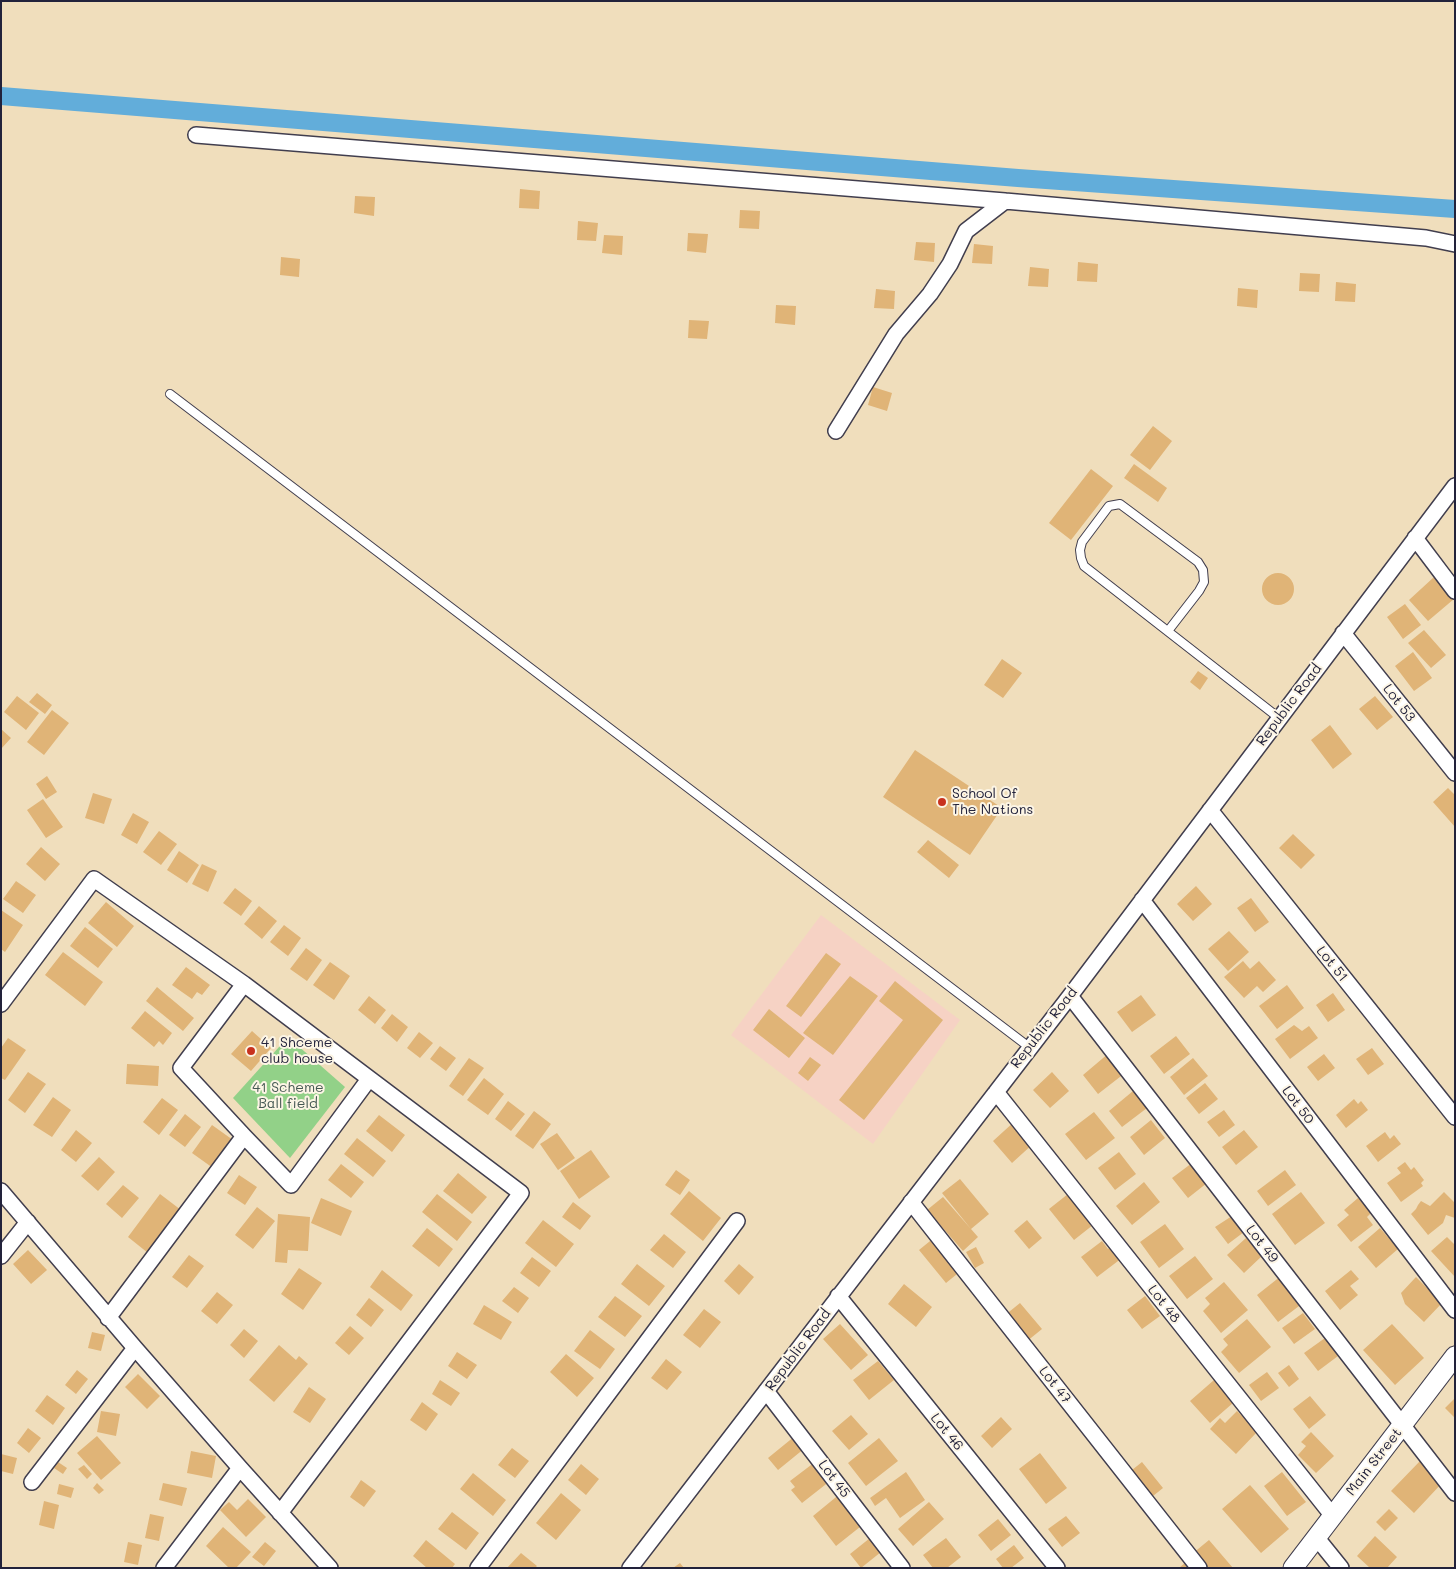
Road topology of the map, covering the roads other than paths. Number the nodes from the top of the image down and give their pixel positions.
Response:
1 (196, 135) dead end
2 (1005, 201) junction
3 (1455, 244) edge
4 (170, 394) dead end
5 (836, 431) dead end
6 (1455, 486) edge
7 (1414, 538) junction
8 (1455, 590) edge
9 (1168, 631) junction
10 (1343, 633) junction
11 (1279, 718) junction
12 (1455, 773) edge
13 (1210, 810) junction
14 (1142, 900) junction
15 (244, 984) junction
16 (1070, 996) junction
17 (1, 1004) edge
18 (1029, 1047) junction
19 (369, 1079) junction
20 (996, 1092) junction
21 (1455, 1117) edge
22 (244, 1136) junction
23 (1, 1191) edge
24 (911, 1202) junction
25 (28, 1222) junction
26 (737, 1222) dead end
27 (1, 1256) edge
28 (838, 1296) junction
29 (1455, 1310) edge
30 (108, 1318) junction
31 (134, 1348) junction
32 (1455, 1356) edge
33 (766, 1391) junction
34 (1402, 1425) junction
35 (240, 1468) junction
36 (32, 1482) dead end
37 (1455, 1493) edge
38 (280, 1513) junction
39 (1332, 1515) junction
40 (1316, 1537) junction
41 (164, 1568) edge
42 (330, 1568) edge
43 (478, 1568) edge
44 (630, 1568) edge
45 (902, 1568) edge
46 (1057, 1568) edge
47 (1198, 1568) edge
48 (1293, 1568) edge
49 (1341, 1568) edge

1 - 2 street
2 - 3 street
2 - 5 street
4 - 18 lane
6 - 7 street, Republic Road
7 - 8 street
7 - 10 street, Republic Road
9 - 9 lane
9 - 11 lane
10 - 11 street, Republic Road
10 - 12 street, Lot 53
11 - 13 street, Republic Road
13 - 14 street, Republic Road
13 - 21 street, Lot 51
14 - 16 street, Republic Road
14 - 29 street, Lot 50
15 - 17 street
15 - 19 street
15 - 22 street
16 - 18 street, Republic Road
16 - 34 street, Lot 49
18 - 20 street, Republic Road
19 - 22 street
19 - 38 street
20 - 24 street, Republic Road
20 - 39 street, Lot 48
22 - 30 street
23 - 25 street
24 - 28 street, Republic Road
24 - 47 street, Lot 47
25 - 27 street
25 - 30 street
26 - 43 street
28 - 33 street, Republic Road
28 - 46 street, Lot 46
30 - 31 street
31 - 35 street
31 - 36 street
32 - 34 street, Main Street
33 - 44 street, Republic Road
33 - 45 street, Lot 45
34 - 37 street, Lot 49
34 - 39 street, Main Street
35 - 38 street
35 - 41 street
38 - 42 street
39 - 40 street, Main Street
40 - 48 street, Main Street
40 - 49 street

